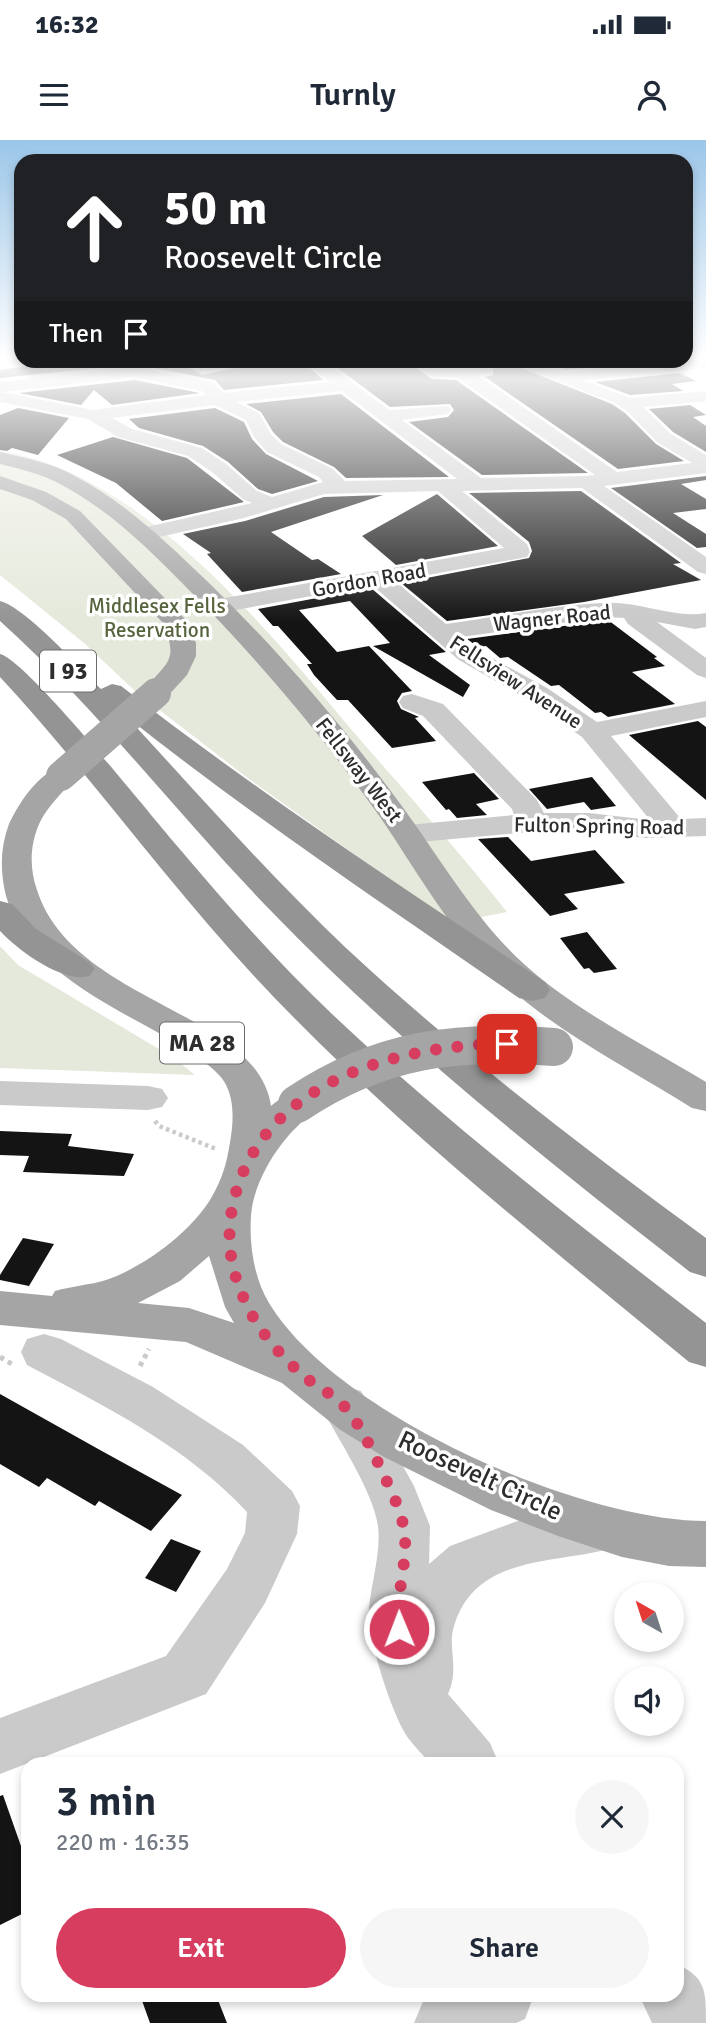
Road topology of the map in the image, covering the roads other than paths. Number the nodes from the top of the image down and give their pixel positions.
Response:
1 (172, 446) edge
2 (272, 446) edge
3 (426, 446) edge
4 (567, 446) edge
5 (677, 446) edge
6 (0, 458) edge
7 (706, 465) edge
8 (614, 479) junction
9 (0, 482) edge
10 (586, 482) junction
11 (476, 484) junction
12 (443, 485) junction
13 (339, 487) junction
14 (270, 503) junction
15 (146, 534) junction
16 (706, 567) edge
17 (377, 578) junction
18 (219, 606) junction
19 (0, 608) edge
20 (634, 611) junction
21 (700, 621) edge
22 (651, 630) junction
23 (440, 632) junction
24 (50, 654) junction
25 (0, 662) edge
26 (706, 670) edge
27 (412, 702) dead end
28 (706, 709) edge
29 (592, 731) junction
30 (532, 822) junction
31 (706, 827) edge
32 (673, 829) junction
33 (408, 834) junction
34 (0, 911) edge
35 (77, 969) junction
36 (532, 990) junction
37 (0, 1093) edge
38 (148, 1098) road end
39 (706, 1099) edge
40 (233, 1170) junction
41 (706, 1261) edge
42 (7, 1308) edge
43 (706, 1349) edge
44 (44, 1352) dead end
45 (304, 1376) junction
46 (344, 1405) junction
47 (604, 1529) junction
48 (694, 1547) edge
49 (427, 1716) junction
50 (0, 1746) edge
51 (463, 1757) edge
52 (488, 2002) edge
53 (677, 2002) edge
54 (448, 2023) edge
55 (693, 2023) edge

1 - 14 street
2 - 13 street
3 - 11 street
4 - 8 street
5 - 7 street
6 - 15 main road, Fellsway West
7 - 8 street
8 - 10 street
9 - 35 main road, MA 28, bridge
10 - 11 street
10 - 16 street
11 - 12 street
12 - 13 street
12 - 17 street, Gordon Road
13 - 14 street
14 - 15 street
15 - 18 main road, Fellsway West
17 - 18 street, Gordon Road
17 - 23 street, Fellsview Avenue
18 - 33 main road, Fellsway West
19 - 24 highway, I 93
20 - 21 street, Wagner Road
20 - 22 street
20 - 23 street, Wagner Road
21 - 22 street
22 - 26 street
23 - 29 street, Fellsview Avenue
24 - 36 highway
24 - 41 highway, I 93
25 - 43 highway, I 93
27 - 30 street
28 - 29 street
29 - 32 street, Fellsview Avenue
30 - 32 street, Fulton Spring Road
30 - 33 street, Fulton Spring Road
31 - 32 street, Fulton Spring Road
33 - 36 main road, Fellsway West
34 - 35 highway
35 - 40 main road, MA 28
36 - 39 main road, Fellsway West
37 - 38 street
39 - 40 main road, Roosevelt Circle, bridge
40 - 42 main road
40 - 45 main road, Roosevelt Circle / MA 28
42 - 45 main road
44 - 50 street
45 - 46 main road, Roosevelt Circle / MA 28
46 - 47 main road, Roosevelt Circle / MA 28
46 - 49 street
47 - 48 main road, Roosevelt Circle / MA 28
47 - 49 street
49 - 51 street
52 - 54 street
53 - 55 street

